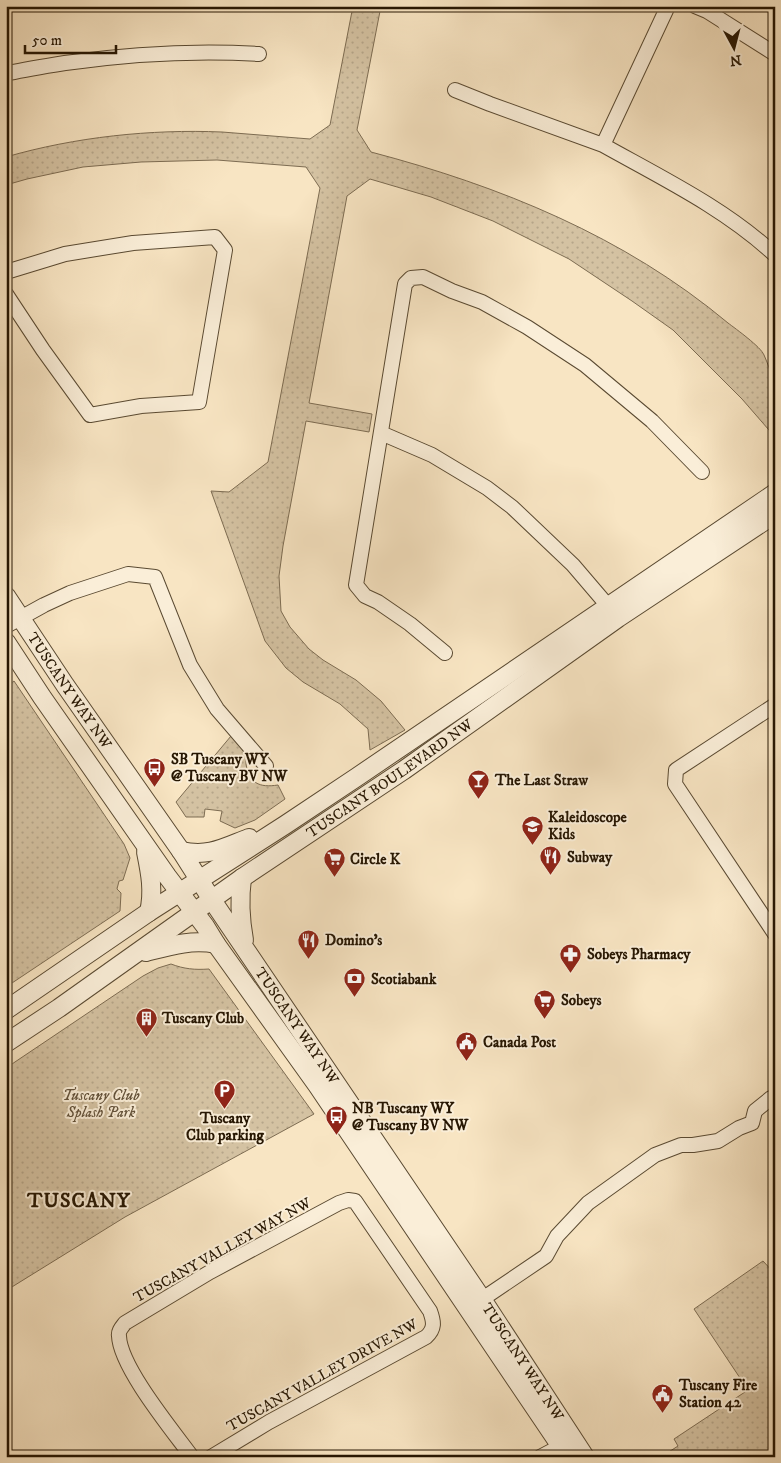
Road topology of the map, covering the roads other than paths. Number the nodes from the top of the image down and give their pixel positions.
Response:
1 (668, 6) edge
2 (695, 6) edge
3 (259, 54) dead end
4 (775, 54) edge
5 (7, 70) edge
6 (456, 90) dead end
7 (604, 145) junction
8 (775, 255) edge
9 (6, 272) edge
10 (6, 294) edge
11 (381, 433) junction
12 (702, 472) dead end
13 (775, 493) edge
14 (775, 514) edge
15 (6, 596) edge
16 (613, 612) junction
17 (14, 622) edge
18 (6, 642) edge
19 (445, 653) dead end
20 (775, 705) edge
21 (266, 766) dead end
22 (285, 825) junction
23 (145, 844) junction
24 (181, 851) junction
25 (242, 878) junction
26 (199, 880) junction
27 (179, 892) junction
28 (212, 900) junction
29 (149, 912) junction
30 (194, 912) junction
31 (775, 934) edge
32 (216, 944) junction
33 (246, 948) junction
34 (135, 954) junction
35 (6, 1010) edge
36 (6, 1043) edge
37 (771, 1098) dead end
38 (398, 1263) joint
39 (476, 1304) junction
40 (572, 1452) edge
41 (192, 1457) edge
42 (211, 1457) edge
43 (540, 1457) edge

1 - 7 street
2 - 4 street
3 - 5 street
6 - 7 street
7 - 8 street
9 - 10 street
11 - 12 street
11 - 16 street
11 - 19 street
13 - 16 street, TUSCANY BOULEVARD NW
14 - 16 street, TUSCANY BOULEVARD NW
15 - 17 street, TUSCANY WAY NW
16 - 22 street, TUSCANY BOULEVARD NW
16 - 25 street, TUSCANY BOULEVARD NW
17 - 21 street
17 - 24 street, TUSCANY WAY NW
18 - 23 street, TUSCANY WAY NW
20 - 31 street
22 - 24 street
22 - 26 street, TUSCANY BOULEVARD NW
23 - 27 street, TUSCANY WAY NW
23 - 29 street
24 - 26 street, TUSCANY WAY NW
25 - 28 street, TUSCANY BOULEVARD NW
25 - 33 street
26 - 27 street, TUSCANY BOULEVARD NW
26 - 28 street, TUSCANY WAY NW
27 - 29 street, TUSCANY BOULEVARD NW
27 - 30 street, TUSCANY WAY NW
28 - 30 street, TUSCANY BOULEVARD NW
28 - 33 street, TUSCANY WAY NW
29 - 35 street, TUSCANY BOULEVARD NW
30 - 32 street, TUSCANY WAY NW
30 - 34 street, TUSCANY BOULEVARD NW
32 - 34 street
32 - 39 street, TUSCANY WAY NW
33 - 39 street, TUSCANY WAY NW
34 - 36 street, TUSCANY BOULEVARD NW
37 - 39 street
38 - 41 street, TUSCANY VALLEY WAY NW
38 - 42 street, TUSCANY VALLEY DRIVE NW
39 - 40 street, TUSCANY WAY NW
40 - 43 street

